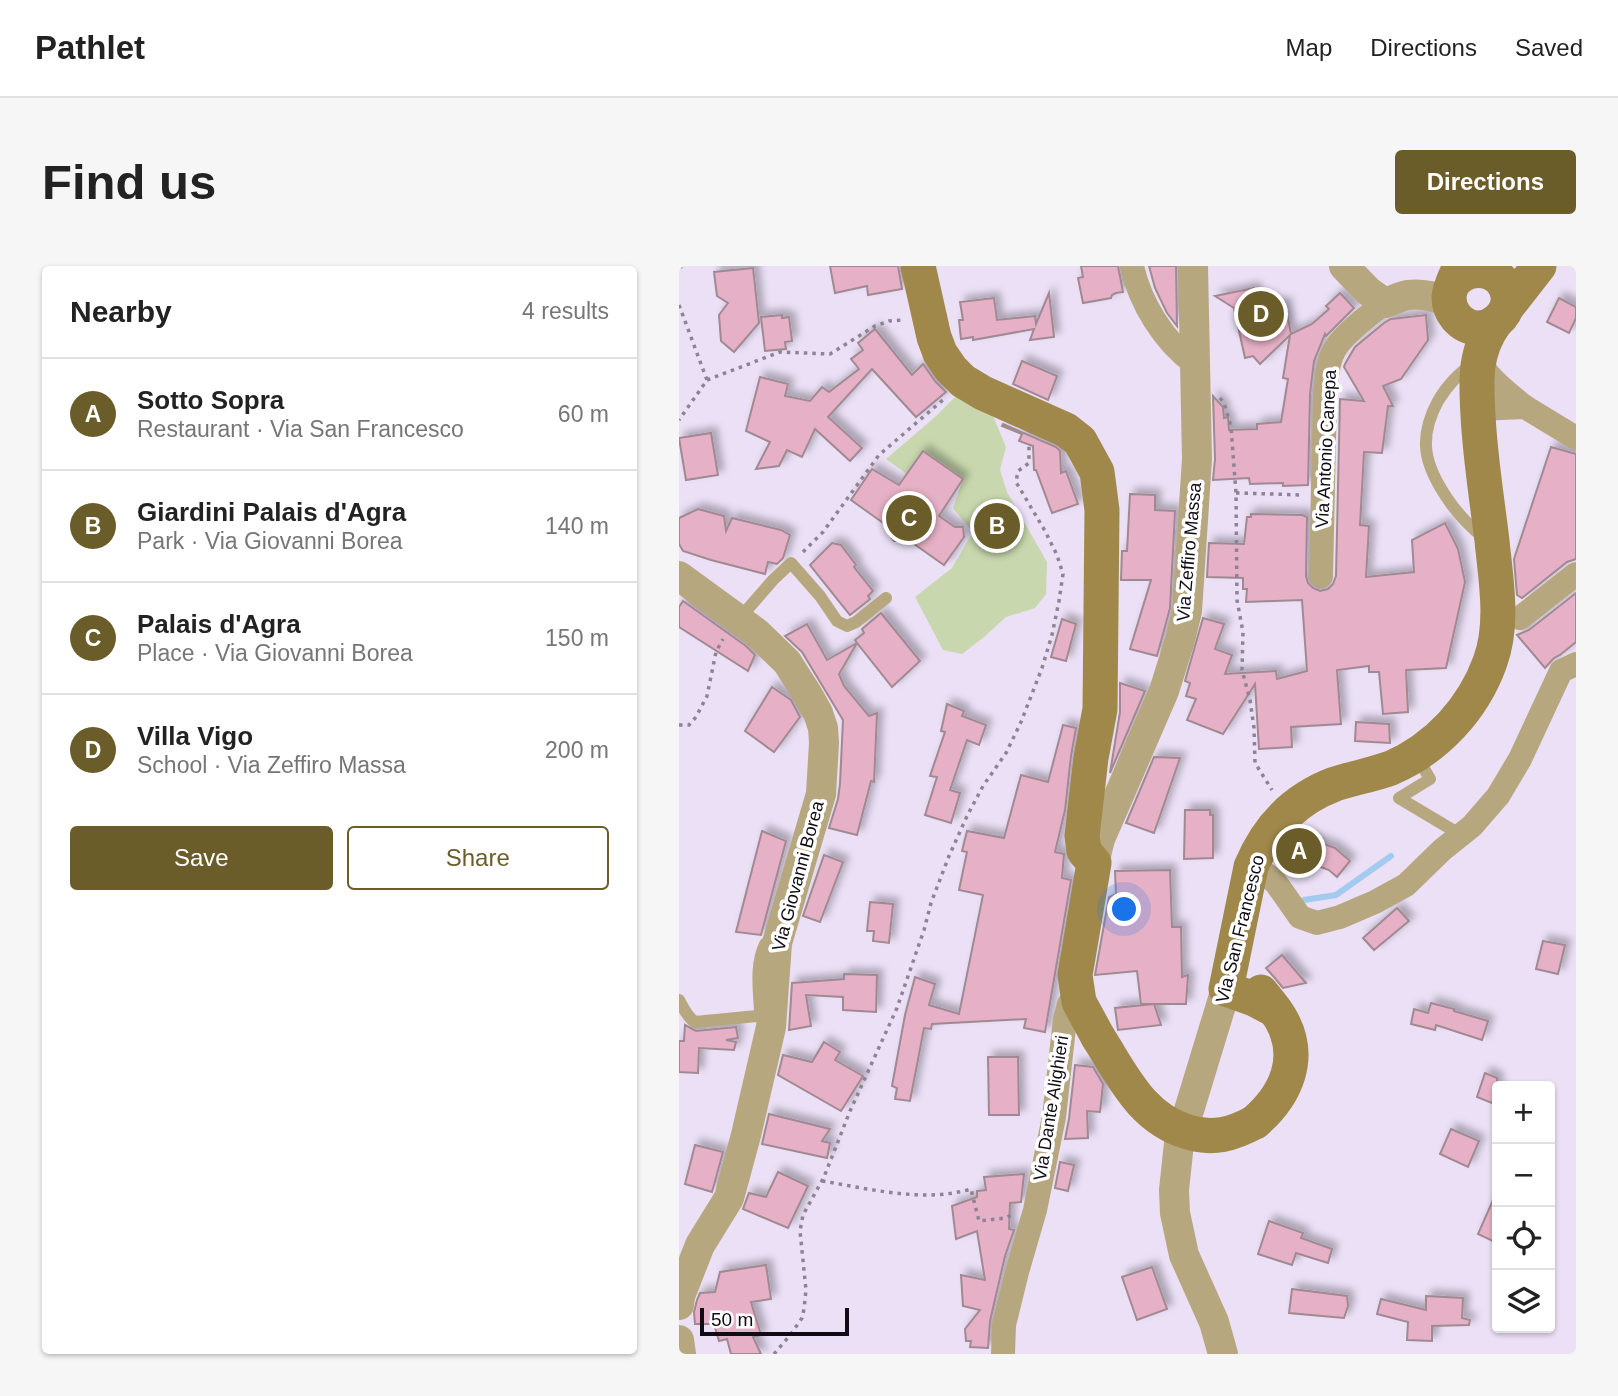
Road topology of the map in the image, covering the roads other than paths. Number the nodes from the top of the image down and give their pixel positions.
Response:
1 (918, 266) edge
2 (1132, 266) edge
3 (1193, 266) edge
4 (1344, 266) edge
5 (1539, 266) edge
6 (1468, 296) edge
7 (1396, 299) junction
8 (1478, 361) junction
9 (1195, 364) junction
10 (1525, 407) junction
11 (1477, 409) junction
12 (1576, 438) edge
13 (1492, 545) junction
14 (1576, 574) edge
15 (1321, 576) dead end
16 (681, 583) edge
17 (886, 597) dead end
18 (1520, 618) dead end
19 (739, 619) junction
20 (1576, 664) edge
21 (1415, 755) junction
22 (1453, 831) junction
23 (1094, 863) junction
24 (1251, 867) junction
25 (777, 943) junction
26 (1235, 950) junction
27 (1226, 989) junction
28 (1077, 993) junction
29 (679, 1000) edge
30 (1275, 1010) junction
31 (679, 1305) edge
32 (679, 1340) edge
33 (681, 1354) edge
34 (1003, 1354) edge
35 (1223, 1354) edge

1 - 23 main road
2 - 9 street
3 - 9 street, Via Zeffiro Massa
4 - 7 street
5 - 6 main road
6 - 7 street
6 - 8 main road, Via San Francesco
7 - 15 street, Via Antonio Canepa
8 - 10 street
8 - 11 main road, Via San Francesco
8 - 13 lane
9 - 23 street, Via Zeffiro Massa
10 - 11 street
10 - 12 street
11 - 13 main road, Via San Francesco
13 - 21 main road, Via San Francesco
14 - 18 street
16 - 19 street, Via Giovanni Borea
17 - 19 lane
19 - 25 street, Via Giovanni Borea
20 - 22 street
21 - 22 lane
21 - 24 main road, Via San Francesco
22 - 24 street
23 - 28 main road, Via Dante Alighieri
24 - 26 main road, Via San Francesco
25 - 29 lane
25 - 31 street, Via Giovanni Borea
26 - 27 main road, Via San Francesco
26 - 30 main road
27 - 30 main road
27 - 35 street, Via San Francesco
28 - 30 main road, bridge
28 - 34 street, Via Dante Alighieri
32 - 33 street

